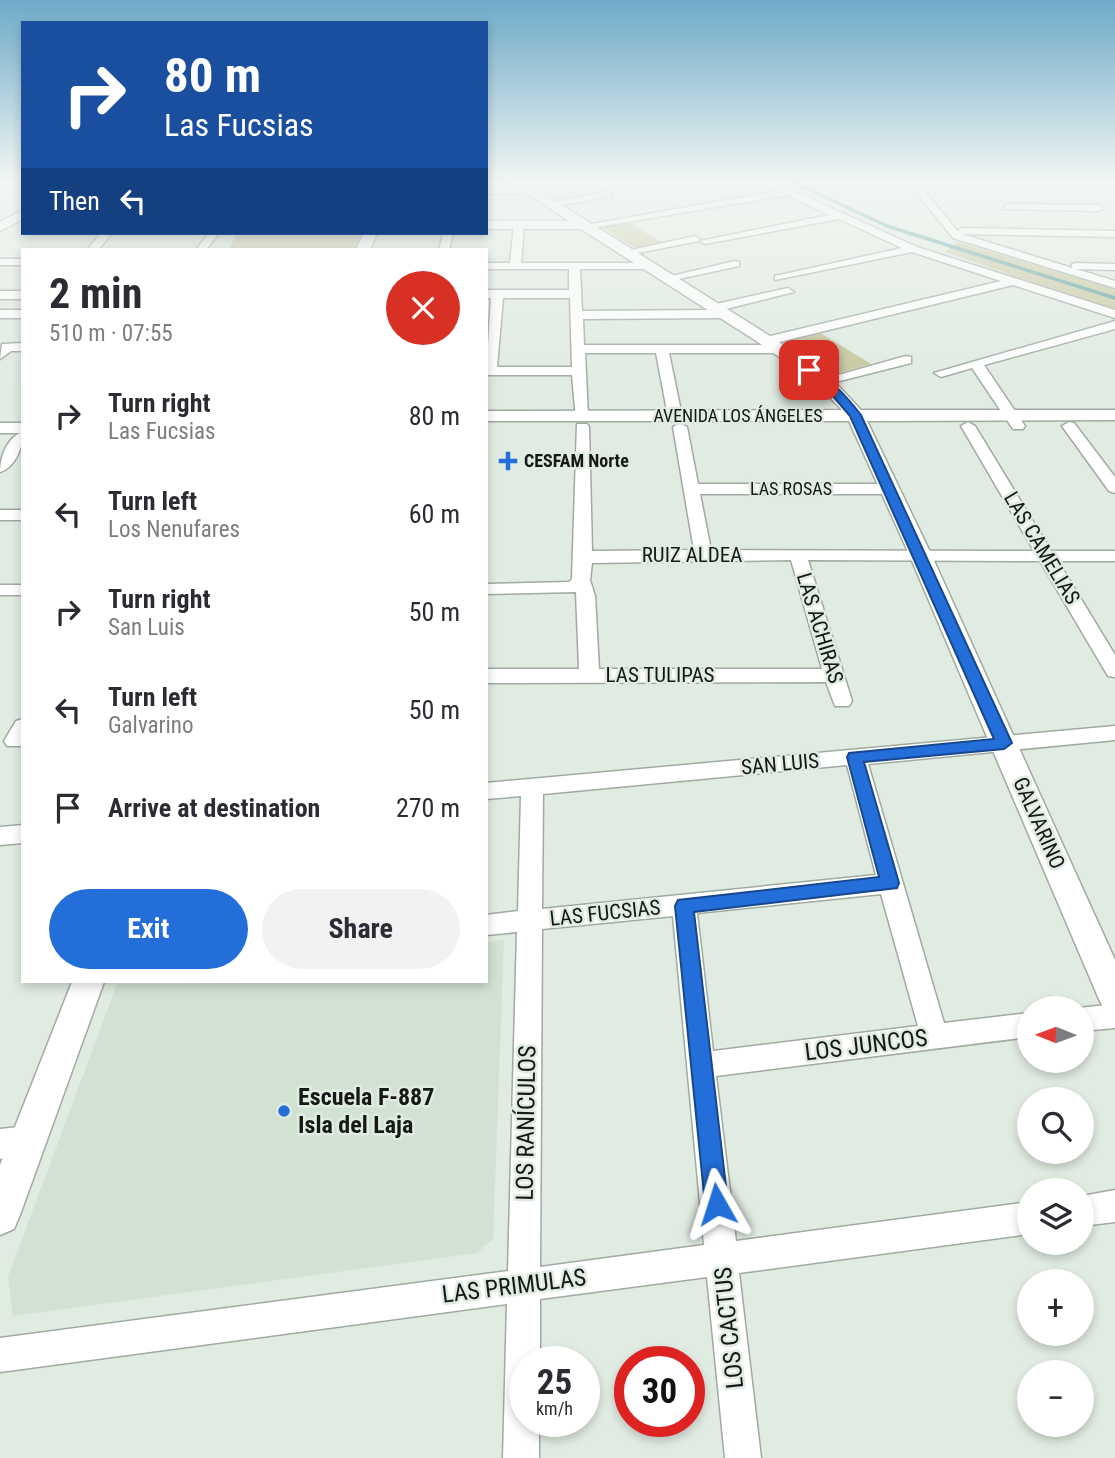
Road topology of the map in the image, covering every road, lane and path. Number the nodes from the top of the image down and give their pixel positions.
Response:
1 (517, 250) edge
2 (623, 250) edge
3 (638, 250) edge
4 (921, 250) edge
5 (1002, 250) edge
6 (918, 251) junction
7 (627, 252) junction
8 (0, 262) edge
9 (21, 262) edge
10 (735, 264) dead end
11 (1053, 265) junction
12 (488, 266) edge
13 (515, 266) junction
14 (574, 266) junction
15 (647, 266) junction
16 (1115, 267) edge
17 (669, 278) junction
18 (779, 278) dead end
19 (1014, 282) junction
20 (1115, 285) edge
21 (788, 292) dead end
22 (492, 294) edge
23 (576, 294) junction
24 (0, 295) edge
25 (21, 295) edge
26 (720, 311) junction
27 (0, 314) edge
28 (21, 314) edge
29 (577, 314) junction
30 (1115, 314) edge
31 (1115, 325) edge
32 (772, 345) junction
33 (578, 349) junction
34 (662, 349) junction
35 (906, 360) dead end
36 (976, 364) junction
37 (488, 371) edge
38 (579, 371) junction
39 (941, 373) dead end
40 (824, 381) junction
41 (1115, 415) edge
42 (488, 416) edge
43 (0, 418) edge
44 (21, 418) edge
45 (581, 421) junction
46 (678, 421) junction
47 (858, 421) junction
48 (1014, 421) junction
49 (968, 426) junction
50 (1069, 426) junction
51 (1115, 426) edge
52 (488, 427) edge
53 (0, 428) edge
54 (21, 428) edge
55 (21, 439) edge
56 (0, 467) edge
57 (1115, 488) edge
58 (692, 489) junction
59 (890, 489) junction
60 (0, 515) edge
61 (21, 515) edge
62 (703, 555) junction
63 (798, 555) junction
64 (920, 555) junction
65 (1047, 556) junction
66 (1115, 556) edge
67 (584, 560) junction
68 (581, 580) junction
69 (488, 589) edge
70 (0, 590) edge
71 (21, 590) edge
72 (1115, 671) edge
73 (834, 675) junction
74 (488, 676) edge
75 (589, 676) junction
76 (842, 701) dead end
77 (1115, 733) edge
78 (1004, 743) junction
79 (855, 757) junction
80 (532, 787) junction
81 (488, 791) edge
82 (21, 834) edge
83 (0, 836) edge
84 (890, 883) junction
85 (684, 906) junction
86 (529, 921) junction
87 (488, 925) edge
88 (88, 983) edge
89 (1115, 997) edge
90 (1115, 1016) edge
91 (1094, 1018) edge
92 (1017, 1027) edge
93 (934, 1036) junction
94 (702, 1065) junction
95 (14, 1142) edge
96 (1115, 1206) edge
97 (1094, 1209) edge
98 (0, 1216) edge
99 (1017, 1220) edge
100 (722, 1259) junction
101 (524, 1285) junction
102 (0, 1355) edge
103 (522, 1458) edge
104 (743, 1458) edge

1 - 13 street
2 - 7 main road, GALVARINO
3 - 7 street
4 - 6 street
5 - 11 street
6 - 18 street
6 - 19 street
7 - 15 main road, GALVARINO
8 - 9 street
10 - 17 street
11 - 16 street
11 - 20 street
12 - 13 street
13 - 14 street
14 - 15 street
14 - 23 street
15 - 17 main road, GALVARINO
17 - 26 main road, GALVARINO
19 - 30 street
19 - 32 street
21 - 26 street
22 - 23 street
22 - 37 street
23 - 29 street
24 - 25 street
26 - 29 street
26 - 32 main road, GALVARINO
27 - 28 street
29 - 33 street
31 - 36 street
32 - 34 street
32 - 40 main road, GALVARINO
33 - 34 street
33 - 38 street
34 - 46 street
35 - 40 street
36 - 39 street
36 - 48 street
37 - 38 street
38 - 45 street
40 - 47 main road, GALVARINO
41 - 48 main road, AVENIDA LOS ÁNGELES
42 - 45 main road, AVENIDA LOS ÁNGELES
43 - 44 main road
45 - 46 main road, AVENIDA LOS ÁNGELES
45 - 52 main road, AVENIDA LOS ÁNGELES
45 - 67 street
46 - 47 main road, AVENIDA LOS ÁNGELES
46 - 58 street
47 - 48 main road, AVENIDA LOS ÁNGELES
47 - 49 main road, AVENIDA LOS ÁNGELES
47 - 59 main road, GALVARINO
48 - 49 main road, AVENIDA LOS ÁNGELES
48 - 50 main road, AVENIDA LOS ÁNGELES
49 - 65 street, LAS CAMELIAS
50 - 51 main road, AVENIDA LOS ÁNGELES
50 - 57 street
53 - 54 main road
55 - 56 street
58 - 59 street, LAS ROSAS
58 - 62 street
59 - 64 main road, GALVARINO
60 - 61 street
62 - 63 street, RUIZ ALDEA
62 - 67 street, RUIZ ALDEA
63 - 64 street, RUIZ ALDEA
63 - 73 street, LAS ACHIRAS
64 - 65 street, RUIZ ALDEA
64 - 78 main road, GALVARINO
65 - 66 street, RUIZ ALDEA
65 - 72 street, LAS CAMELIAS
67 - 68 street
68 - 69 street
68 - 75 street
70 - 71 street
73 - 75 street, LAS TULIPAS
73 - 76 street, LAS ACHIRAS
74 - 75 street, LAS TULIPAS
77 - 78 street, SAN LUIS
78 - 79 street, SAN LUIS
78 - 89 main road, GALVARINO
79 - 80 street, SAN LUIS
79 - 84 street
80 - 81 street, SAN LUIS
80 - 86 street, LOS RANÍCULOS
82 - 83 street
84 - 85 street, LAS FUCSIAS
84 - 93 street
85 - 86 street, LAS FUCSIAS
85 - 94 street, LOS CACTUS
86 - 87 street, LAS FUCSIAS
86 - 101 street, LOS RANÍCULOS
88 - 95 main road
90 - 91 street
92 - 93 street, LOS JUNCOS
93 - 94 street, LOS JUNCOS
94 - 100 street, LOS CACTUS
95 - 98 main road
96 - 97 street
99 - 100 street, LAS PRIMULAS
100 - 101 street, LAS PRIMULAS
100 - 104 street, LOS CACTUS
101 - 102 street, LAS PRIMULAS
101 - 103 street, LOS RANÍCULOS

